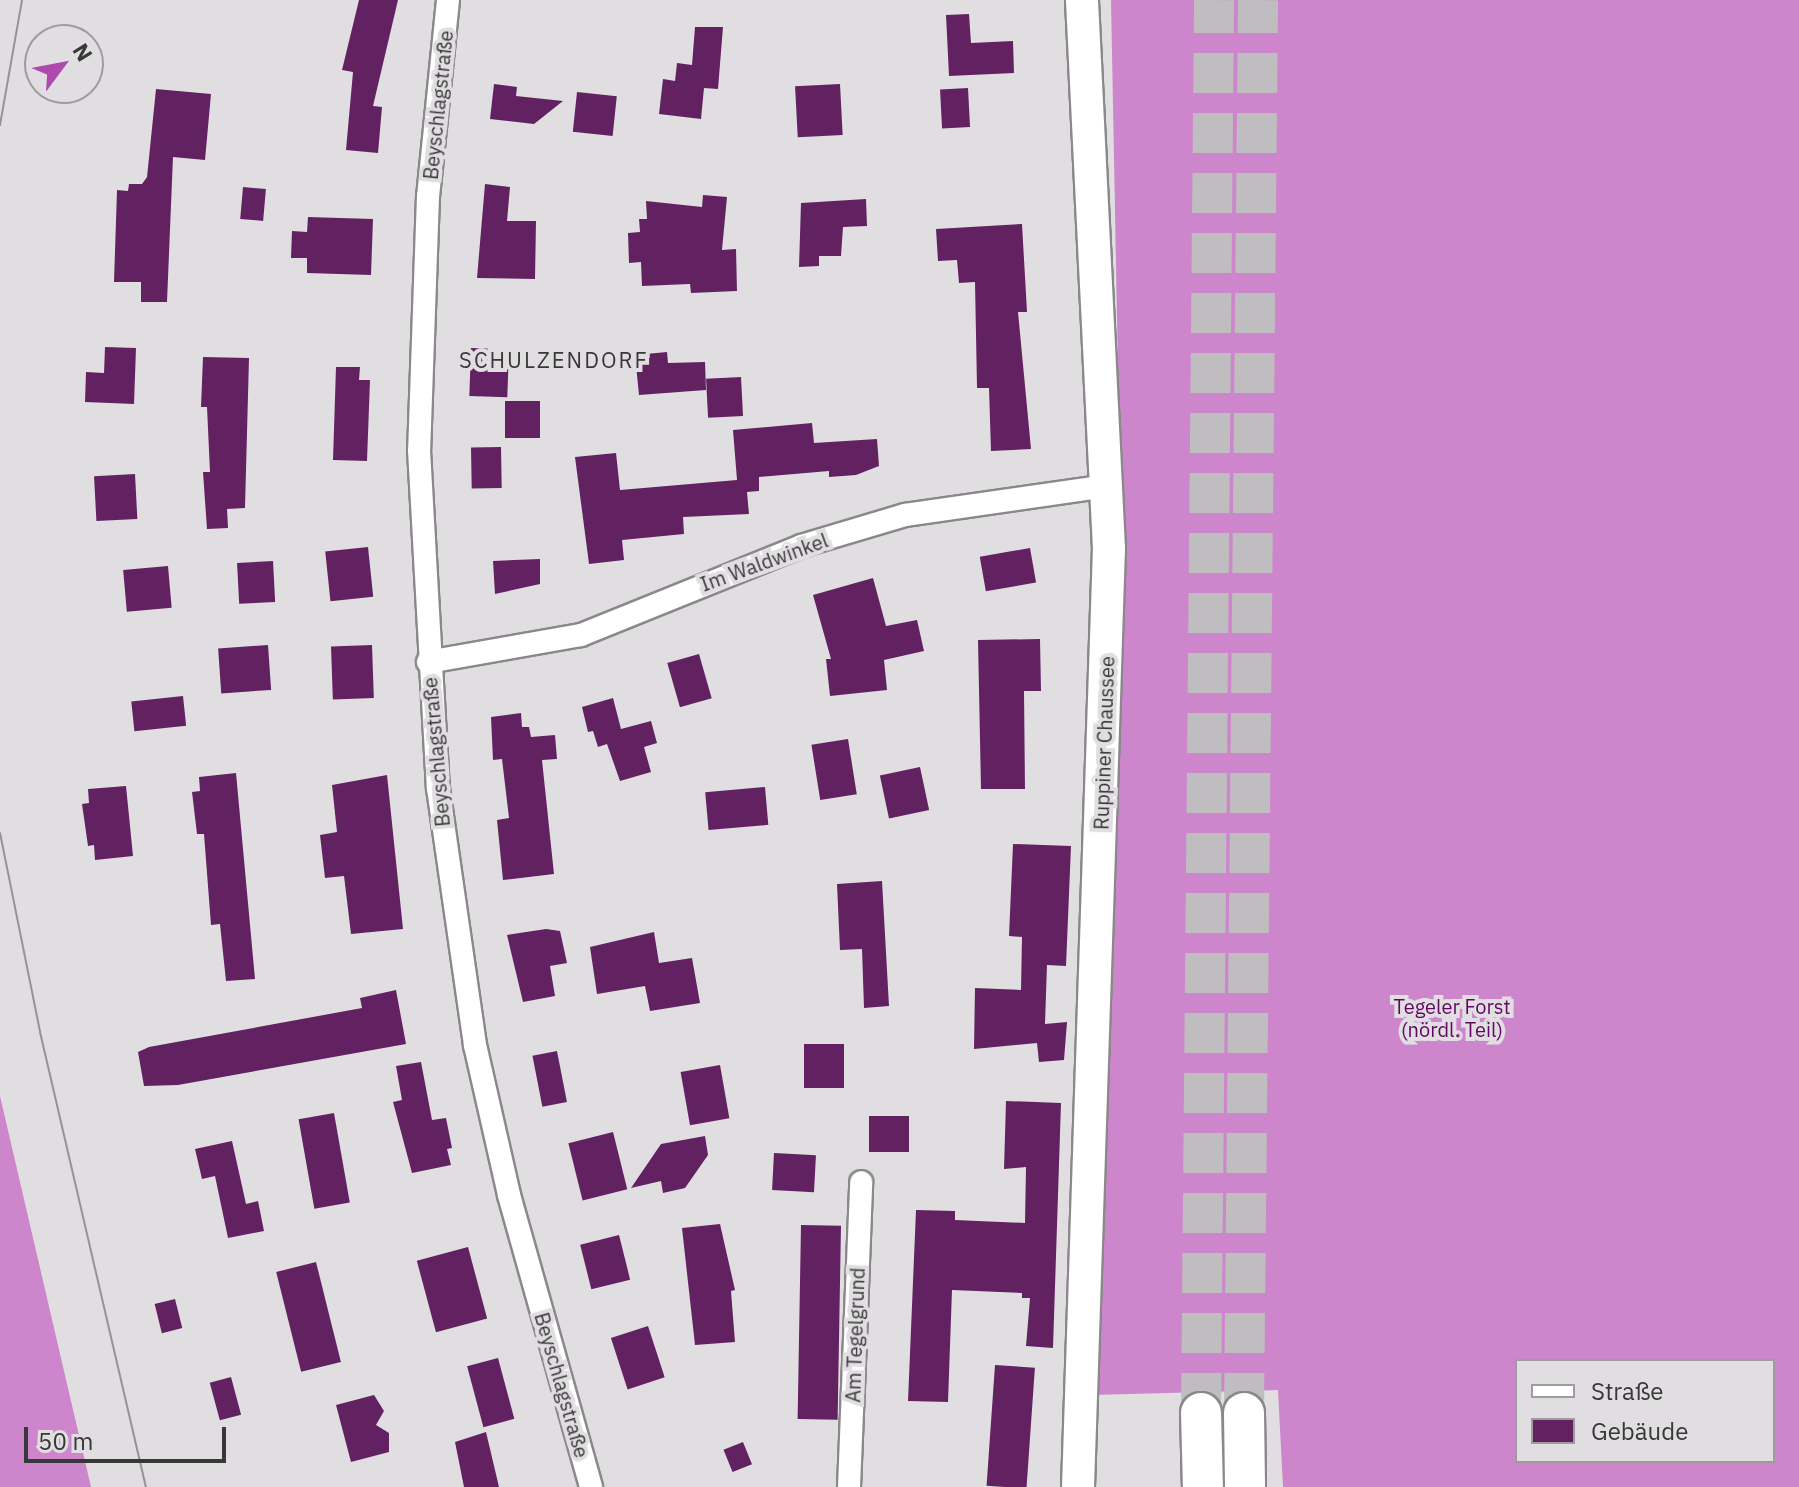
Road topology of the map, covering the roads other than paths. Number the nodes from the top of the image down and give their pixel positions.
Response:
1 (448, 0) edge
2 (1082, 0) edge
3 (1106, 486) junction
4 (428, 662) junction
5 (861, 1182) dead end
6 (1201, 1413) tunnel mouth
7 (1244, 1413) tunnel mouth
8 (591, 1487) edge
9 (849, 1487) edge
10 (1078, 1487) edge
11 (1203, 1487) edge
12 (1245, 1487) edge

1 - 4 street, Beyschlagstraße
2 - 3 street, Ruppiner Chaussee
3 - 4 street, Im Waldwinkel
3 - 10 street, Ruppiner Chaussee
4 - 8 street, Beyschlagstraße
5 - 9 street, Am Tegelgrund
6 - 11 highway
7 - 12 highway

